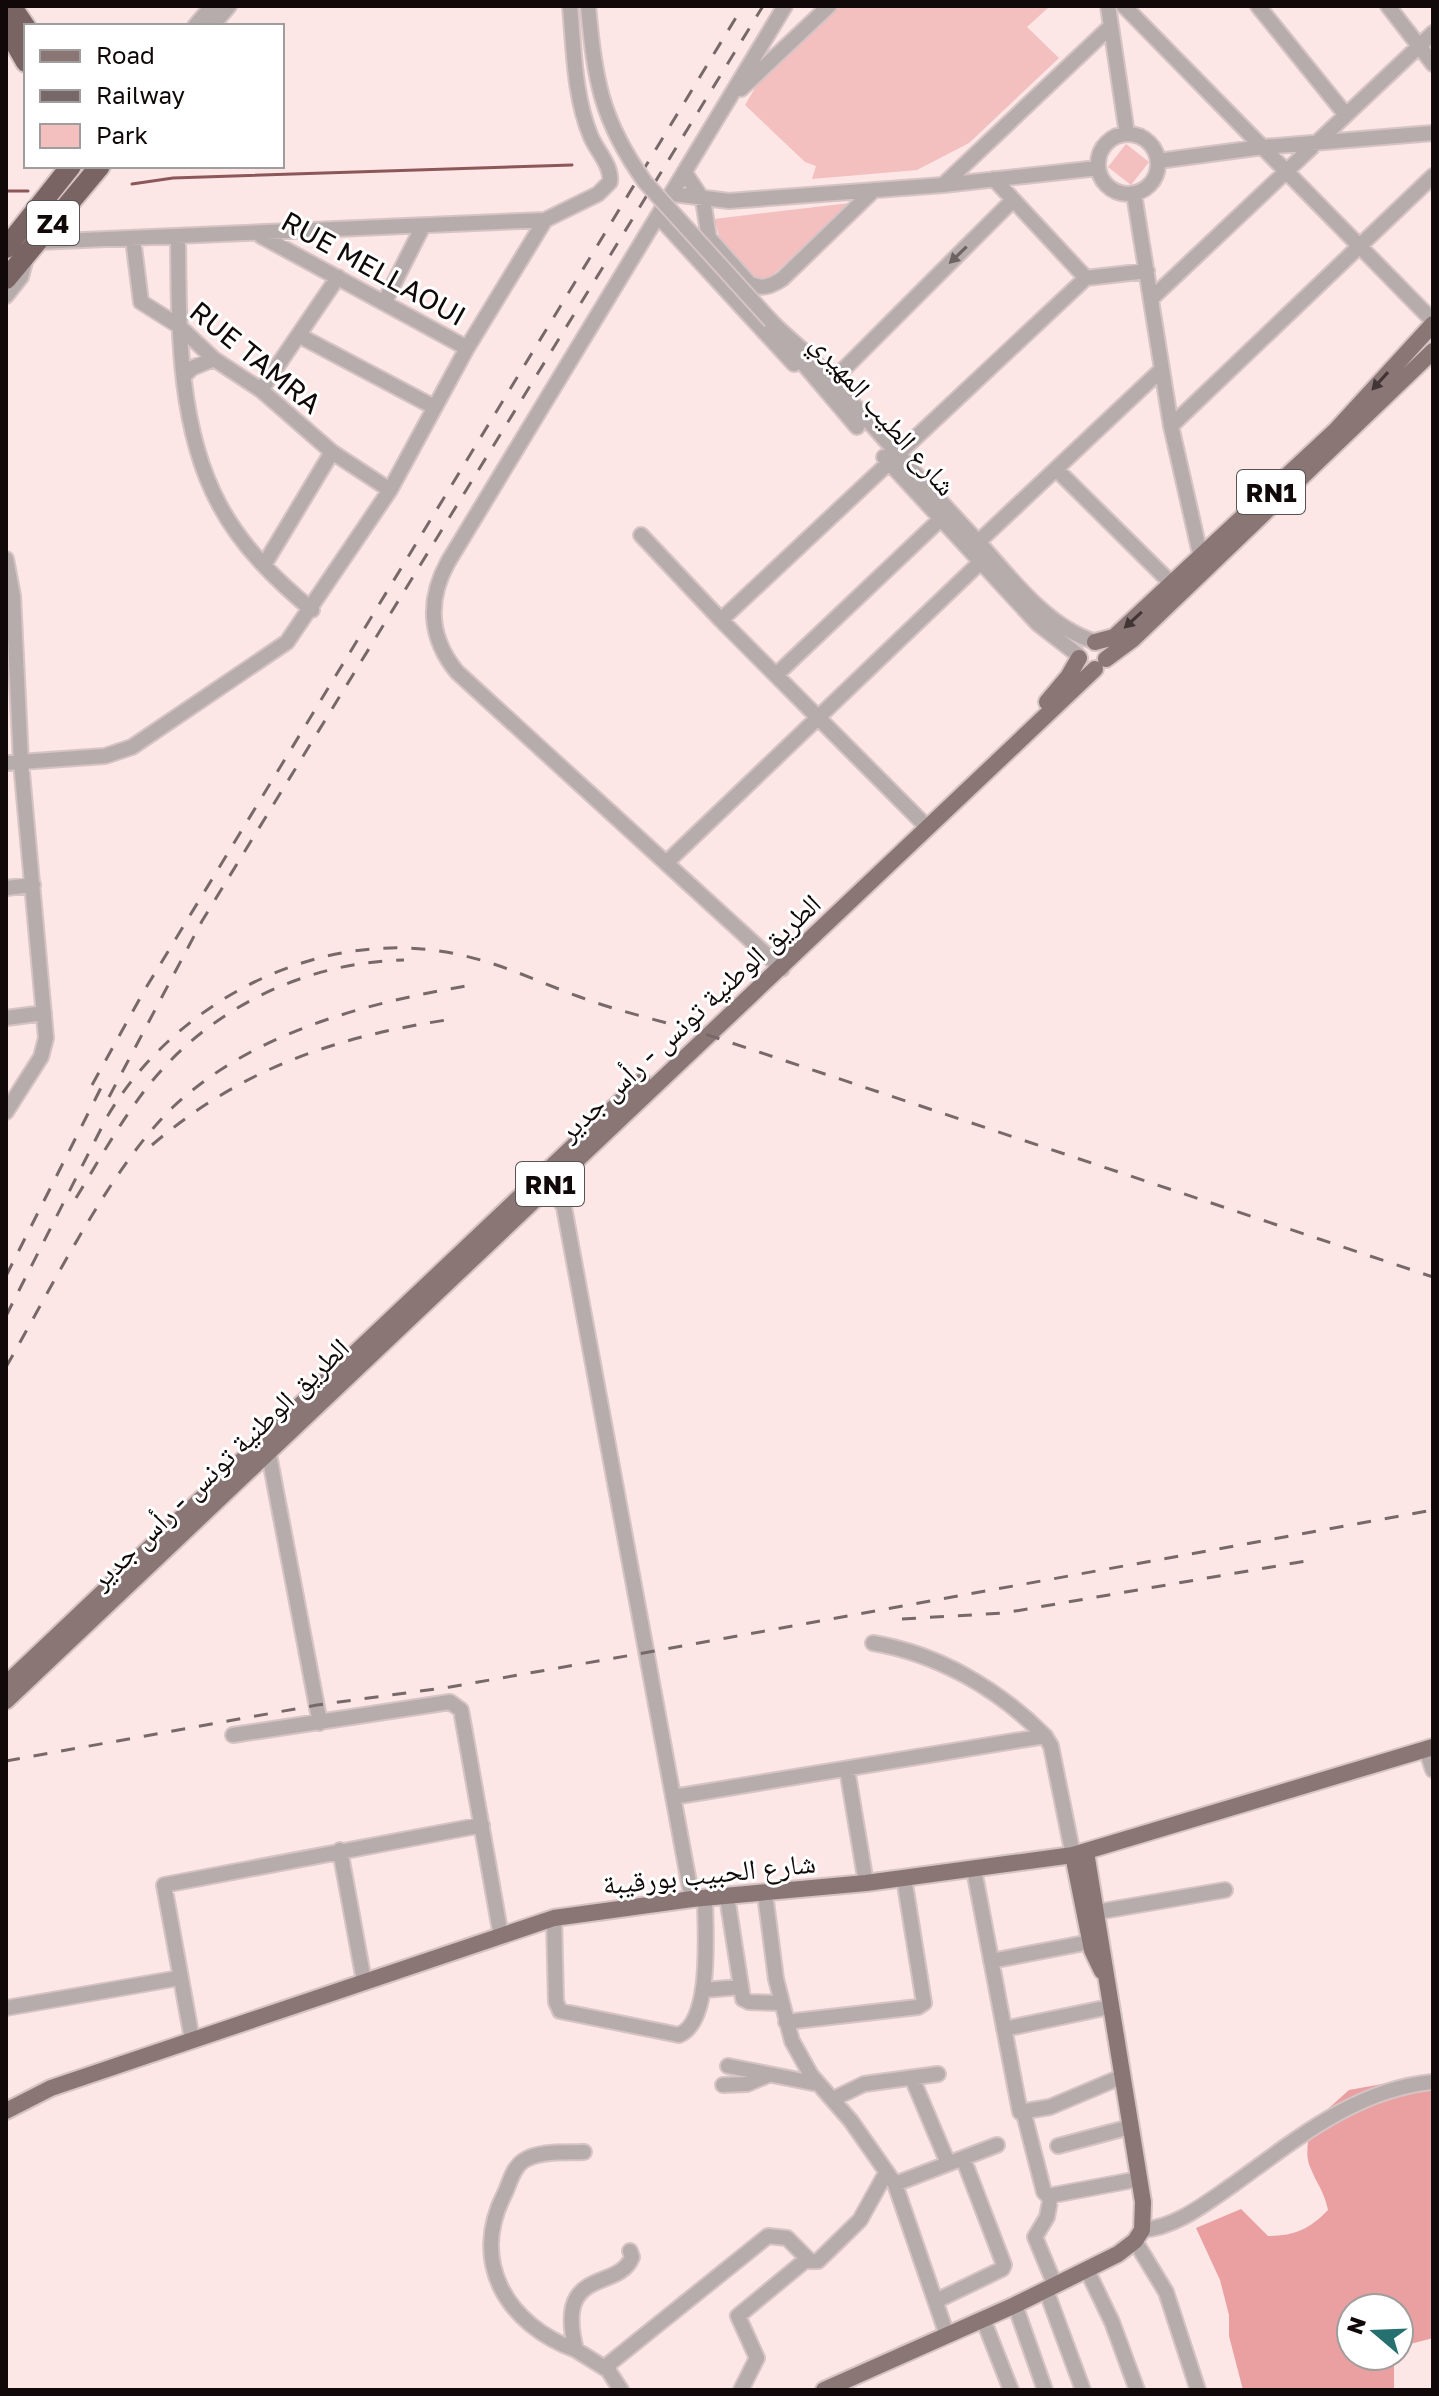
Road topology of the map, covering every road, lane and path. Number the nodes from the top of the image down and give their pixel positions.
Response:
1 (11, 6) edge
2 (212, 6) edge
3 (229, 6) edge
4 (570, 6) edge
5 (588, 6) edge
6 (785, 6) edge
7 (829, 6) edge
8 (1108, 6) edge
9 (1124, 6) edge
10 (1258, 6) edge
11 (1388, 6) edge
12 (197, 24) edge
13 (214, 24) edge
14 (24, 25) edge
15 (1111, 26) junction
16 (6, 27) edge
17 (1433, 33) edge
18 (1419, 45) junction
19 (24, 58) edge
20 (1433, 64) edge
21 (729, 101) junction
22 (1346, 115) junction
23 (1433, 133) edge
24 (1127, 134) junction
25 (1316, 145) junction
26 (1263, 147) junction
27 (1158, 161) junction
28 (97, 168) edge
29 (1098, 168) junction
30 (1289, 172) junction
31 (685, 173) junction
32 (62, 175) edge
33 (1433, 176) edge
34 (994, 179) junction
35 (943, 185) junction
36 (874, 190) junction
37 (673, 194) junction
38 (1134, 194) junction
39 (703, 200) junction
40 (1013, 200) junction
41 (659, 217) junction
42 (545, 220) junction
43 (423, 226) junction
44 (300, 232) junction
45 (257, 234) junction
46 (6, 236) edge
47 (178, 238) junction
48 (133, 239) junction
49 (32, 247) junction
50 (1362, 247) junction
51 (6, 248) edge
52 (292, 252) junction
53 (1147, 271) junction
54 (338, 277) junction
55 (1086, 278) junction
56 (6, 279) edge
57 (6, 296) edge
58 (1151, 299) junction
59 (384, 303) junction
60 (1433, 322) edge
61 (179, 326) junction
62 (300, 336) junction
63 (467, 348) junction
64 (1433, 351) edge
65 (214, 359) junction
66 (1161, 370) junction
67 (185, 375) junction
68 (828, 386) junction
69 (261, 390) junction
70 (434, 407) junction
71 (1171, 426) junction
72 (332, 452) junction
73 (893, 459) junction
74 (1057, 470) junction
75 (390, 490) junction
76 (945, 515) junction
77 (641, 535) dead end
78 (979, 552) junction
79 (1201, 558) junction
80 (6, 559) edge
81 (264, 565) junction
82 (1172, 584) junction
83 (312, 610) junction
84 (721, 620) junction
85 (1094, 642) junction
86 (1078, 657) junction
87 (1101, 664) junction
88 (776, 675) junction
89 (818, 718) junction
90 (14, 762) edge
91 (921, 821) junction
92 (666, 863) junction
93 (33, 885) junction
94 (6, 888) edge
95 (778, 965) junction
96 (44, 1013) junction
97 (6, 1018) edge
98 (6, 1112) edge
99 (545, 1179) junction
100 (267, 1444) junction
101 (873, 1643) dead end
102 (6, 1684) edge
103 (6, 1701) edge
104 (320, 1723) junction
105 (233, 1735) dead end
106 (1045, 1736) junction
107 (1430, 1748) edge
108 (847, 1769) junction
109 (1433, 1770) edge
110 (673, 1797) junction
111 (482, 1825) junction
112 (340, 1850) junction
113 (1079, 1853) junction
114 (974, 1870) junction
115 (904, 1878) junction
116 (866, 1883) junction
117 (1225, 1890) dead end
118 (765, 1894) junction
119 (727, 1897) junction
120 (699, 1899) junction
121 (1097, 1912) junction
122 (554, 1918) junction
123 (501, 1936) junction
124 (1090, 1942) junction
125 (991, 1961) junction
126 (1103, 1972) junction
127 (179, 1978) junction
128 (364, 1981) junction
129 (740, 1987) junction
130 (704, 1990) junction
131 (781, 2003) junction
132 (1109, 2007) junction
133 (6, 2008) edge
134 (786, 2022) junction
135 (1004, 2029) junction
136 (192, 2039) junction
137 (728, 2066) dead end
138 (938, 2074) dead end
139 (766, 2076) junction
140 (1121, 2077) junction
141 (912, 2078) junction
142 (1433, 2082) edge
143 (818, 2084) junction
144 (723, 2085) dead end
145 (833, 2099) junction
146 (6, 2111) edge
147 (1024, 2114) junction
148 (1130, 2127) junction
149 (997, 2145) dead end
150 (1058, 2146) dead end
151 (584, 2152) dead end
152 (963, 2158) junction
153 (948, 2163) junction
154 (890, 2179) junction
155 (1139, 2179) junction
156 (1051, 2196) junction
157 (1139, 2236) junction
158 (630, 2251) dead end
159 (807, 2259) junction
160 (1087, 2270) junction
161 (1050, 2288) junction
162 (938, 2300) junction
163 (1015, 2305) junction
164 (983, 2319) junction
165 (947, 2335) junction
166 (576, 2350) junction
167 (608, 2370) junction
168 (621, 2390) edge
169 (741, 2390) edge
170 (824, 2390) edge
171 (1011, 2390) edge
172 (1045, 2390) edge
173 (1083, 2390) edge
174 (1137, 2390) edge
175 (1198, 2390) edge

1 - 14 highway
2 - 12 street
3 - 13 street
4 - 42 street
5 - 68 street, شارع الطيب المهيري, bridge
6 - 21 street
7 - 21 street
8 - 15 street
9 - 26 street
10 - 22 street
11 - 18 street
15 - 24 street
15 - 35 street
16 - 19 highway
17 - 18 street
18 - 20 street
18 - 22 street
21 - 31 street
22 - 25 street
23 - 25 street
24 - 27 street
24 - 29 street
25 - 26 street
25 - 30 street
26 - 27 street
26 - 30 street
27 - 38 street
28 - 49 highway, Z4
29 - 34 street
29 - 38 street
30 - 50 street
30 - 58 street
31 - 37 street
31 - 39 street
32 - 46 street
32 - 51 highway, Z4
33 - 50 street
34 - 35 street
34 - 40 street
35 - 36 street
36 - 39 street
36 - 39 street
37 - 39 street
37 - 41 street
38 - 53 street
40 - 55 street
40 -> 68 street
41 - 68 street
41 - 92 street
42 - 43 street
42 - 63 street
43 - 44 street
43 - 59 street
44 - 45 street
44 - 52 street
45 - 47 street
45 - 52 street, RUE MELLAOUI
47 - 48 street
47 - 61 street
48 - 49 street
48 - 61 street, RUE TAMRA
49 - 56 highway, Z4
49 - 57 street
50 - 60 street
50 - 71 street
52 - 54 street, RUE MELLAOUI
53 - 55 street
53 - 58 street
54 - 59 street, RUE MELLAOUI
54 - 62 street
55 - 73 street
58 - 66 street
59 - 63 street, RUE MELLAOUI
60 -> 79 main road, RN1
61 - 65 street, RUE TAMRA
61 - 67 street
62 - 69 street
62 - 70 street
63 - 70 street
64 - 87 main road, الطريق الوطنية تونس - رأس جدير / RN1
65 - 67 street
65 - 69 street, RUE TAMRA
66 - 71 street
66 - 74 street
67 - 81 street
68 - 73 street, شارع الطيب المهيري
69 - 72 street, RUE TAMRA
70 - 75 street
71 - 79 street
72 - 75 street, RUE TAMRA
72 - 81 street
73 - 76 street, شارع الطيب المهيري
73 - 84 street
74 - 78 street
74 - 82 street
75 - 83 street
76 - 78 street, شارع الطيب المهيري
76 - 88 street
77 - 84 street
78 - 85 street, شارع الطيب المهيري
78 - 86 street, شارع الطيب المهيري
78 - 89 street
79 - 82 main road, RN1
80 - 90 street
81 - 83 street
82 -> 85 main road, RN1
83 - 90 street
84 - 88 street
85 - 86 main road, RN1
85 - 87 main road
86 - 87 main road
86 - 91 main road, الطريق الوطنية تونس - رأس جدير / RN1
87 - 95 main road, الطريق الوطنية تونس - رأس جدير / RN1
88 - 89 street
89 - 91 street
89 - 92 street
90 - 93 street
91 - 95 main road, الطريق الوطنية تونس - رأس جدير / RN1
92 - 95 street
93 - 94 street
93 - 96 street
95 - 99 main road, الطريق الوطنية تونس - رأس جدير / RN1
96 - 97 street
96 - 98 street
99 - 100 main road, الطريق الوطنية تونس - رأس جدير / RN1
99 - 110 street
100 - 102 main road, الطريق الوطنية تونس - رأس جدير / RN1
100 - 103 main road, الطريق الوطنية تونس - رأس جدير / RN1
100 - 104 street
101 - 106 street
104 - 105 street
104 - 111 street
106 - 108 street
106 - 113 street
107 - 109 street
107 - 113 main road, شارع الحبيب بورقيبة
108 - 110 street
108 - 116 street
110 - 120 street
111 - 112 street
111 - 123 street
112 - 127 street
112 - 128 street
113 - 114 main road, شارع الحبيب بورقيبة
113 - 121 main road
113 - 124 main road
114 - 115 main road, شارع الحبيب بورقيبة
114 - 125 street
115 - 116 main road, شارع الحبيب بورقيبة
115 - 134 street
116 - 118 main road, شارع الحبيب بورقيبة
117 - 121 street
118 - 119 main road, شارع الحبيب بورقيبة
118 - 131 street
119 - 120 main road, شارع الحبيب بورقيبة
119 - 129 street
120 - 122 main road, شارع الحبيب بورقيبة
120 - 130 street
121 - 126 main road
122 - 123 main road, شارع الحبيب بورقيبة
122 - 130 street
123 - 128 main road, شارع الحبيب بورقيبة
124 - 125 street
124 - 126 main road
125 - 135 street
126 - 132 main road
127 - 133 street
127 - 136 street
128 - 136 main road, شارع الحبيب بورقيبة
129 - 130 street
129 - 131 street
131 - 134 street
132 - 135 street
132 - 140 main road
134 - 143 street
135 - 147 street
136 - 146 main road, شارع الحبيب بورقيبة
137 - 139 street
138 - 141 street
139 - 143 street
139 - 144 street
140 - 147 street
140 - 148 main road
141 - 145 street
141 - 153 street
142 - 157 street
143 - 145 street
145 - 154 street
147 - 156 street
148 - 150 street
148 - 155 main road
149 - 152 street
151 - 166 street
152 - 153 street
152 - 162 street
153 - 154 street
154 - 159 street
154 - 162 street
155 - 156 street
155 - 157 main road
156 - 161 street
157 - 160 main road
157 - 175 street
158 - 166 street
159 - 167 street
159 - 169 street
160 - 161 main road
160 - 174 street
161 - 163 main road
161 - 173 street
162 - 165 street
163 - 164 main road
163 - 172 street
164 - 165 main road
164 - 171 street
165 - 170 main road
166 - 167 street
167 - 168 street

